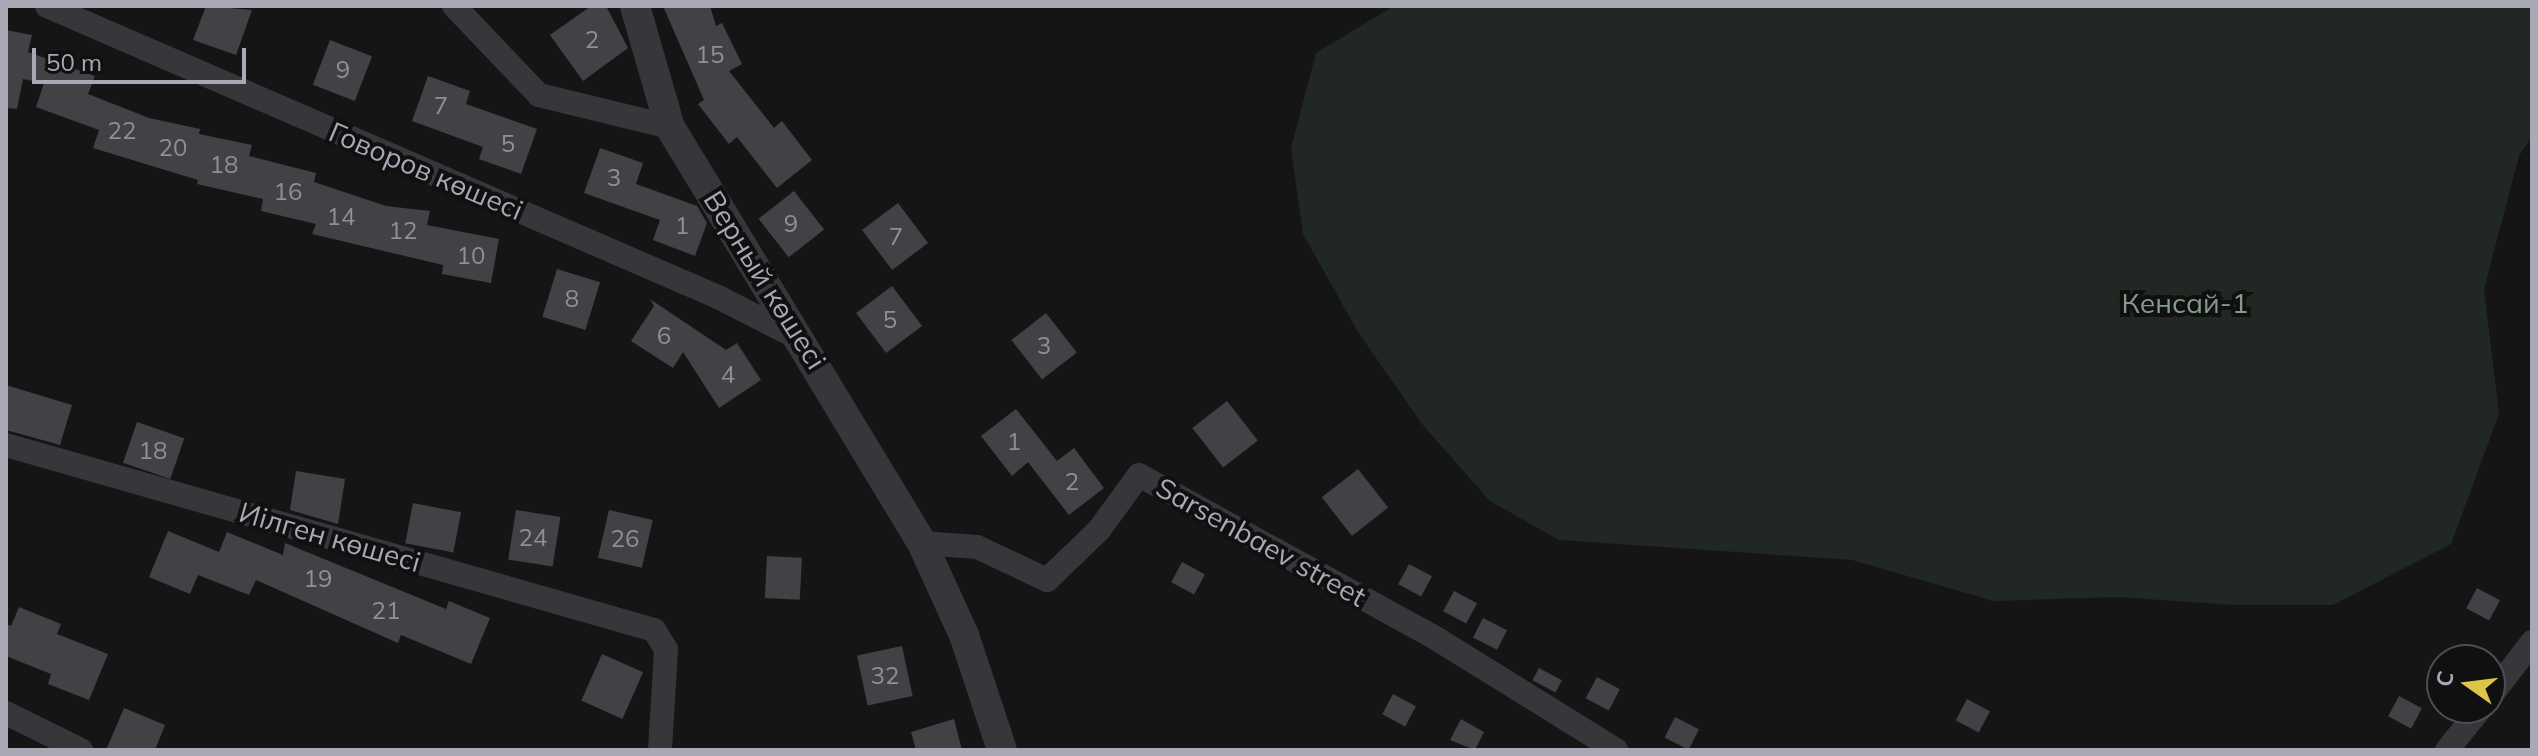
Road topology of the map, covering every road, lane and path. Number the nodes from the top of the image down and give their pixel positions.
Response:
1 (47, 6) edge
2 (454, 6) edge
3 (635, 6) edge
4 (670, 127) junction
5 (803, 340) junction
6 (6, 445) edge
7 (922, 543) junction
8 (2532, 642) edge
9 (2506, 676) edge
10 (6, 713) edge
11 (2468, 724) edge
12 (81, 750) edge
13 (660, 750) edge
14 (1002, 750) edge
15 (1616, 750) edge
16 (2447, 750) edge

1 - 5 street, Говоров көшесі
2 - 4 street
3 - 4 street, Верный көшесі
4 - 5 street, Верный көшесі
5 - 7 street, Верный көшесі
6 - 13 street, Иілген көшесі
7 - 14 street, Верный көшесі
7 - 15 street, Sarsenbaev street
8 - 9 street
10 - 12 street
11 - 16 street

